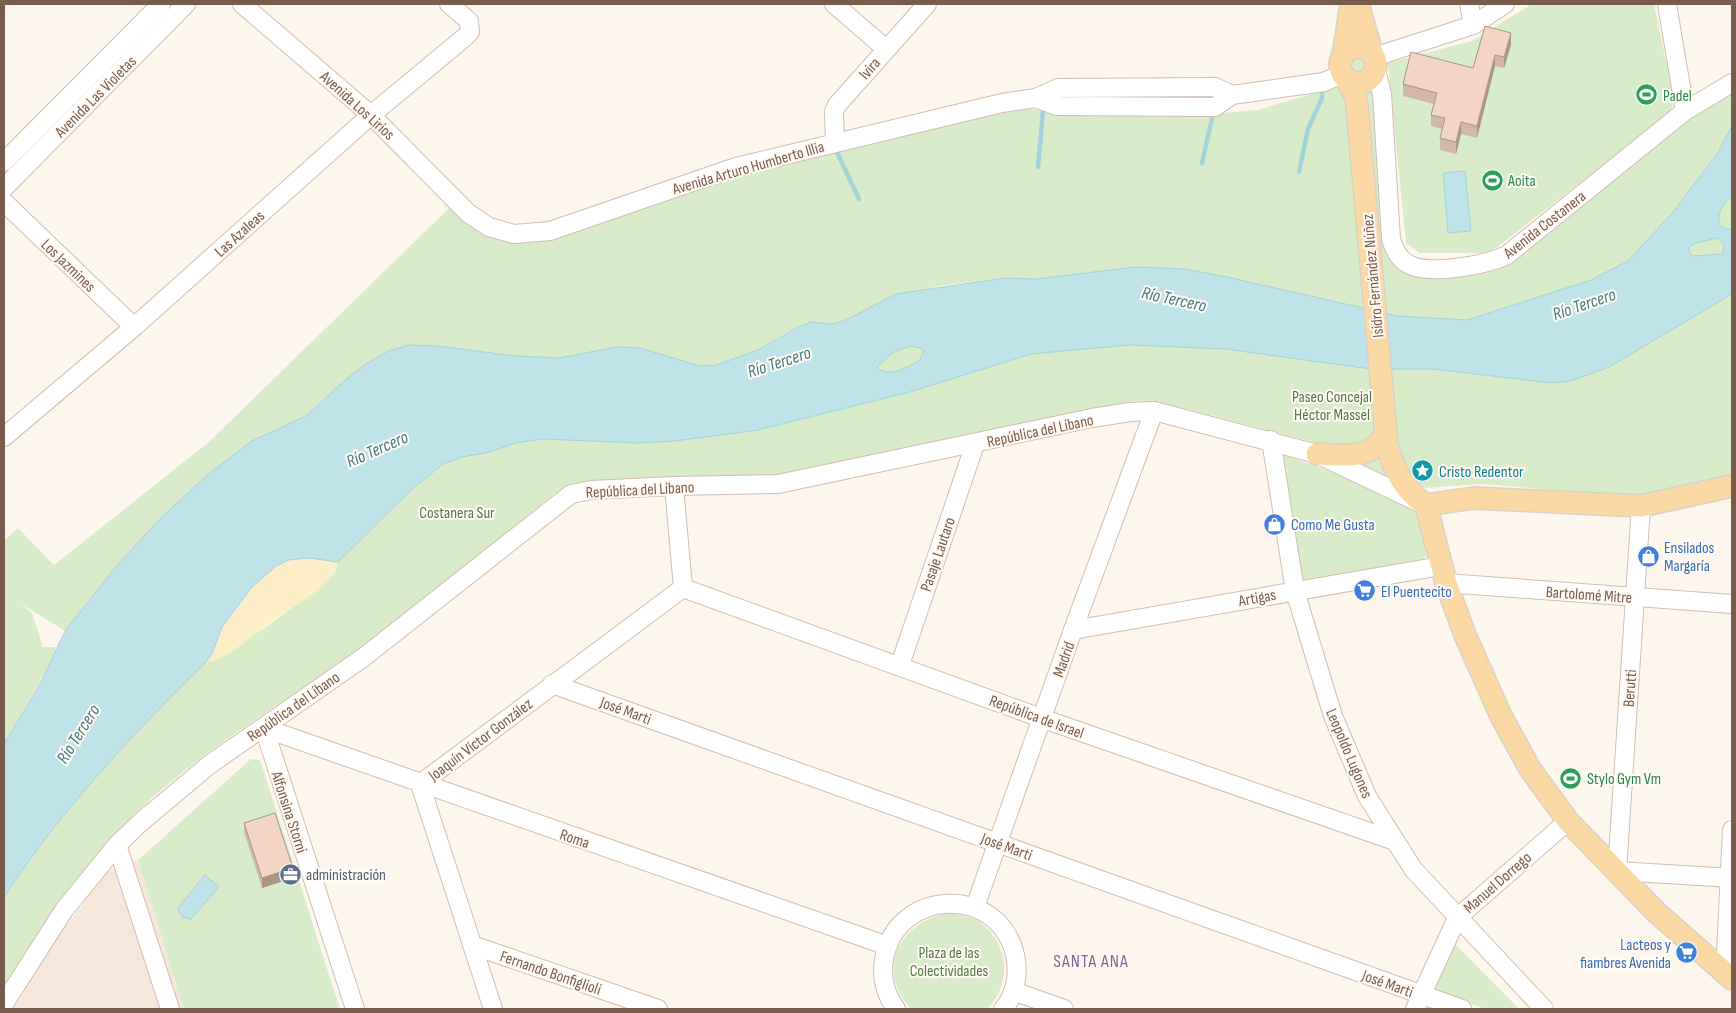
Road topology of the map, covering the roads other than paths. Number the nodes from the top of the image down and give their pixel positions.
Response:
1 (161, 4) edge
2 (186, 4) edge
3 (242, 4) edge
4 (449, 4) edge
5 (834, 4) edge
6 (927, 4) edge
7 (1351, 4) edge
8 (1358, 4) edge
9 (1469, 4) edge
10 (1505, 4) edge
11 (1666, 4) edge
12 (1473, 25) junction
13 (886, 48) junction
14 (1373, 64) junction
15 (1343, 68) junction
16 (1732, 83) edge
17 (1357, 106) junction
18 (1685, 111) junction
19 (371, 115) junction
20 (836, 142) junction
21 (4, 162) edge
22 (4, 188) edge
23 (4, 202) edge
24 (468, 213) joint
25 (134, 327) junction
26 (1154, 411) junction
27 (1384, 427) junction
28 (4, 437) edge
29 (1271, 440) junction
30 (975, 444) junction
31 (1317, 454) junction
32 (674, 486) junction
33 (1732, 486) edge
34 (1426, 506) junction
35 (1640, 506) junction
36 (1443, 574) junction
37 (682, 588) junction
38 (1295, 591) junction
39 (1635, 597) junction
40 (1732, 604) edge
41 (1073, 630) junction
42 (900, 666) junction
43 (552, 684) junction
44 (1042, 718) junction
45 (264, 728) junction
46 (420, 784) junction
47 (1568, 820) junction
48 (1732, 830) edge
49 (1392, 840) junction
50 (997, 842) junction
51 (117, 845) junction
52 (1617, 871) junction
53 (1731, 878) edge
54 (975, 907) junction
55 (1457, 918) junction
56 (472, 945) junction
57 (888, 946) junction
58 (1729, 968) edge
59 (1013, 991) junction
60 (1418, 1002) edge
61 (4, 1004) edge
62 (170, 1009) edge
63 (355, 1009) edge
64 (493, 1009) edge
65 (658, 1009) edge
66 (896, 1009) edge
67 (1003, 1009) edge
68 (1064, 1009) edge
69 (1462, 1009) edge
70 (1544, 1009) edge

1 - 21 street, Avenida Las Violetas
2 - 22 street, Avenida Las Violetas
3 - 19 street, Avenida Los Lirios
4 - 19 street, Las Azaleas
5 - 13 street
6 - 13 street, Ivira
7 - 15 main road
8 - 14 main road
9 - 12 street
10 - 12 street
11 - 18 street
12 - 14 street
13 - 20 street, Ivira
14 - 15 main road
14 - 15 main road
14 - 17 main road
14 - 18 street, Avenida Costanera
15 - 17 main road
15 - 20 street, Avenida Arturo Humberto Illia
16 - 18 street, Avenida Costanera
17 - 27 main road, Isidro Fernández Núñez
19 - 24 street, Avenida Los Lirios
19 - 25 street, Las Azaleas
20 - 24 street, Avenida Arturo Humberto Illia
23 - 25 street, Los Jazmines
25 - 28 street, Las Azaleas
26 - 29 street, República del Líbano
26 - 30 street, República del Líbano
26 - 41 street, Madrid
27 - 31 main road
27 - 34 main road, Isidro Fernández Núñez
29 - 31 street, República del Líbano
29 - 38 street, Leopoldo Lugones
30 - 32 street, República del Líbano
30 - 42 street, Pasaje Lautaro
31 - 34 street, República del Líbano
32 - 37 street
32 - 45 street, República del Líbano
33 - 35 main road
34 - 35 main road
34 - 36 main road
35 - 39 street, Berutti
36 - 38 street, Artigas
36 - 39 street, Bartolomé Mitre
36 - 47 main road
37 - 42 street, República de Israel
37 - 43 street, Joaquín Víctor González
38 - 41 street, Artigas
38 - 49 street, Leopoldo Lugones
39 - 40 street, Bartolomé Mitre
39 - 52 street, Berutti
41 - 44 street, Madrid
42 - 44 street, República de Israel
43 - 46 street, Joaquín Víctor González
43 - 50 street, José Marti
44 - 49 street, República de Israel
44 - 50 street, Madrid
45 - 46 street, Roma
45 - 51 street, República del Líbano
45 - 63 street, Alfonsina Storni
46 - 56 street, Joaquín Víctor González
46 - 57 street, Roma
47 - 52 main road
47 - 55 street, Manuel Dorrego
48 - 53 street
49 - 55 street, Leopoldo Lugones
50 - 54 street, Madrid
50 - 60 street, José Marti
51 - 61 street, República del Líbano
51 - 62 street
52 - 53 street
52 - 58 main road
53 - 58 street
54 - 57 street
54 - 59 street
55 - 60 street, Manuel Dorrego
55 - 70 street, Leopoldo Lugones
56 - 64 street, Joaquín Víctor González
56 - 65 street, Fernando Bonfiglioli
57 - 66 street
59 - 67 street
59 - 68 street
60 - 69 street, José Marti

